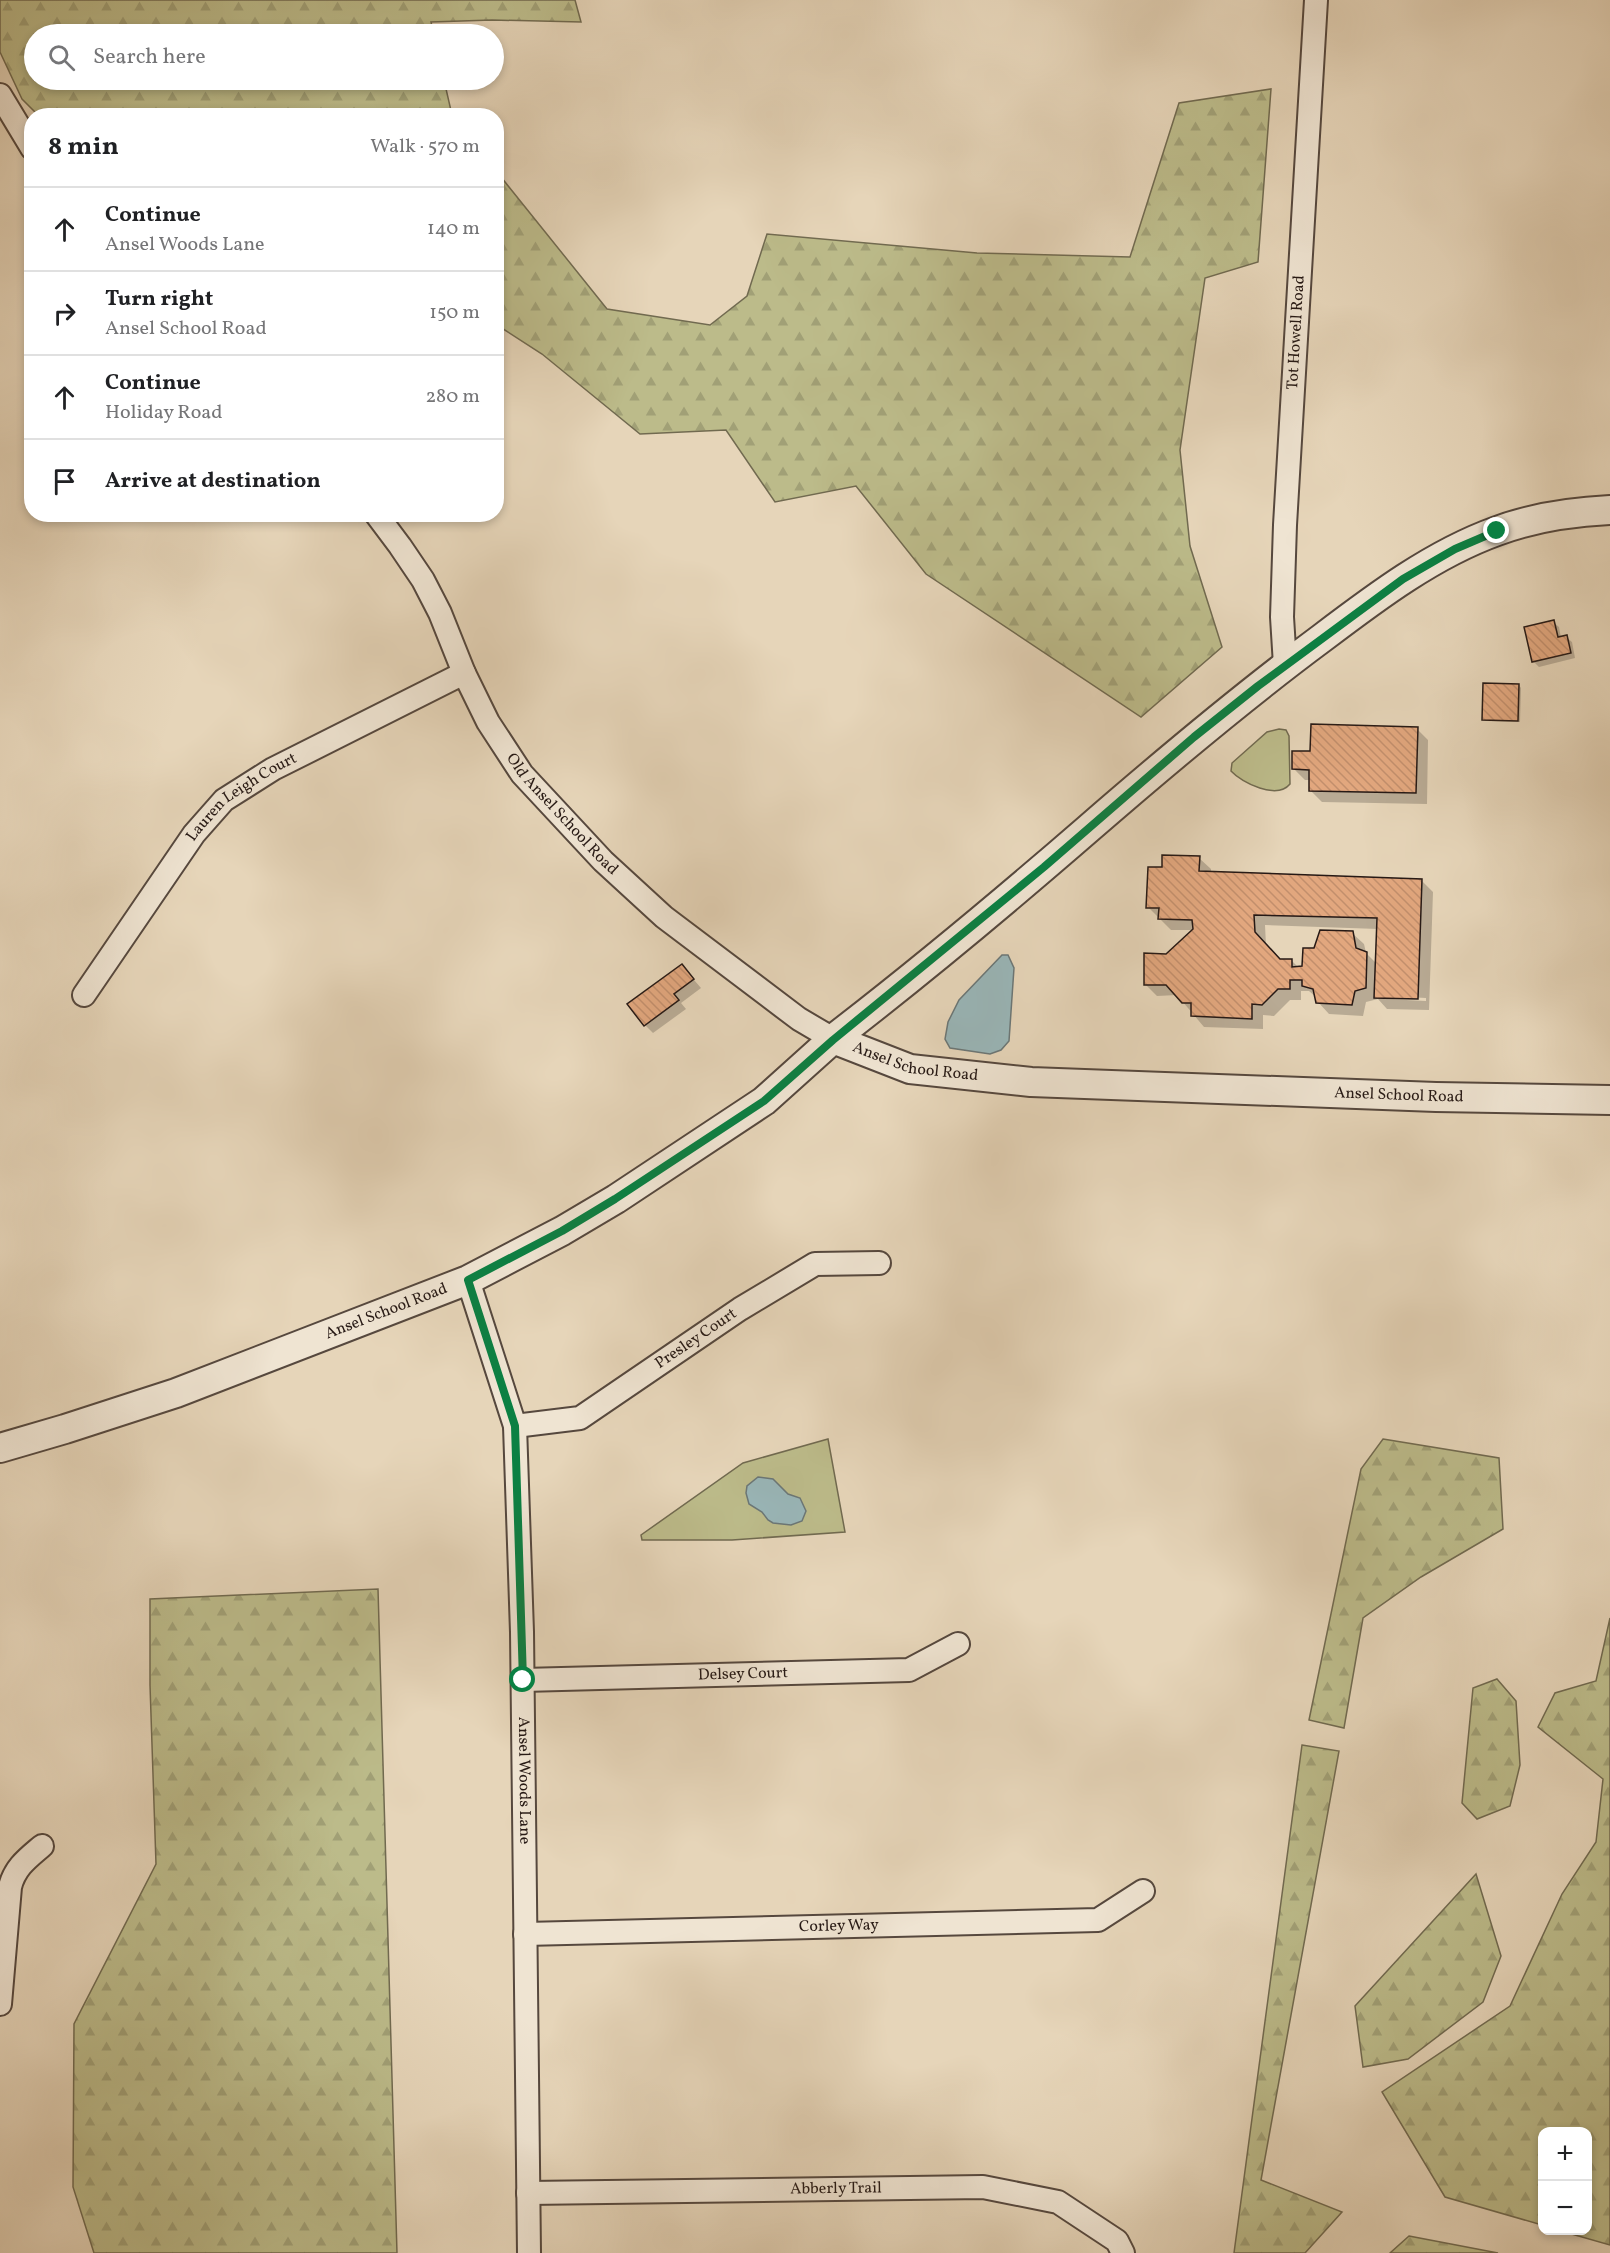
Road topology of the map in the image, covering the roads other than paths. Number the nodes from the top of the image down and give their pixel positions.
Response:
1 (1316, 0) edge
2 (0, 95) edge
3 (24, 135) edge
4 (1610, 510) edge
5 (382, 522) edge
6 (1285, 665) junction
7 (464, 673) junction
8 (84, 995) dead end
9 (833, 1040) junction
10 (1610, 1101) edge
11 (879, 1263) dead end
12 (468, 1280) junction
13 (515, 1426) junction
14 (0, 1448) edge
15 (958, 1644) dead end
16 (523, 1680) junction
17 (42, 1846) dead end
18 (1143, 1891) dead end
19 (525, 1934) junction
20 (0, 1997) edge
21 (0, 2004) edge
22 (528, 2193) junction
23 (529, 2253) edge
24 (1123, 2253) edge

1 - 6 street, Tot Howell Road
2 - 3 street
4 - 6 street
5 - 7 street, Old Ansel School Road
6 - 9 street
7 - 8 street, Lauren Leigh Court
7 - 9 street, Old Ansel School Road
9 - 10 street, Ansel School Road
9 - 12 street, Ansel School Road
11 - 13 street, Presley Court
12 - 13 street, Ansel Woods Lane
12 - 14 street, Ansel School Road
13 - 16 street, Ansel Woods Lane
15 - 16 street, Delsey Court
16 - 19 street, Ansel Woods Lane
17 - 20 street
18 - 19 street, Corley Way
19 - 22 street, Ansel Woods Lane
20 - 21 street
22 - 23 street, Ansel Woods Lane
22 - 24 street, Abberly Trail

